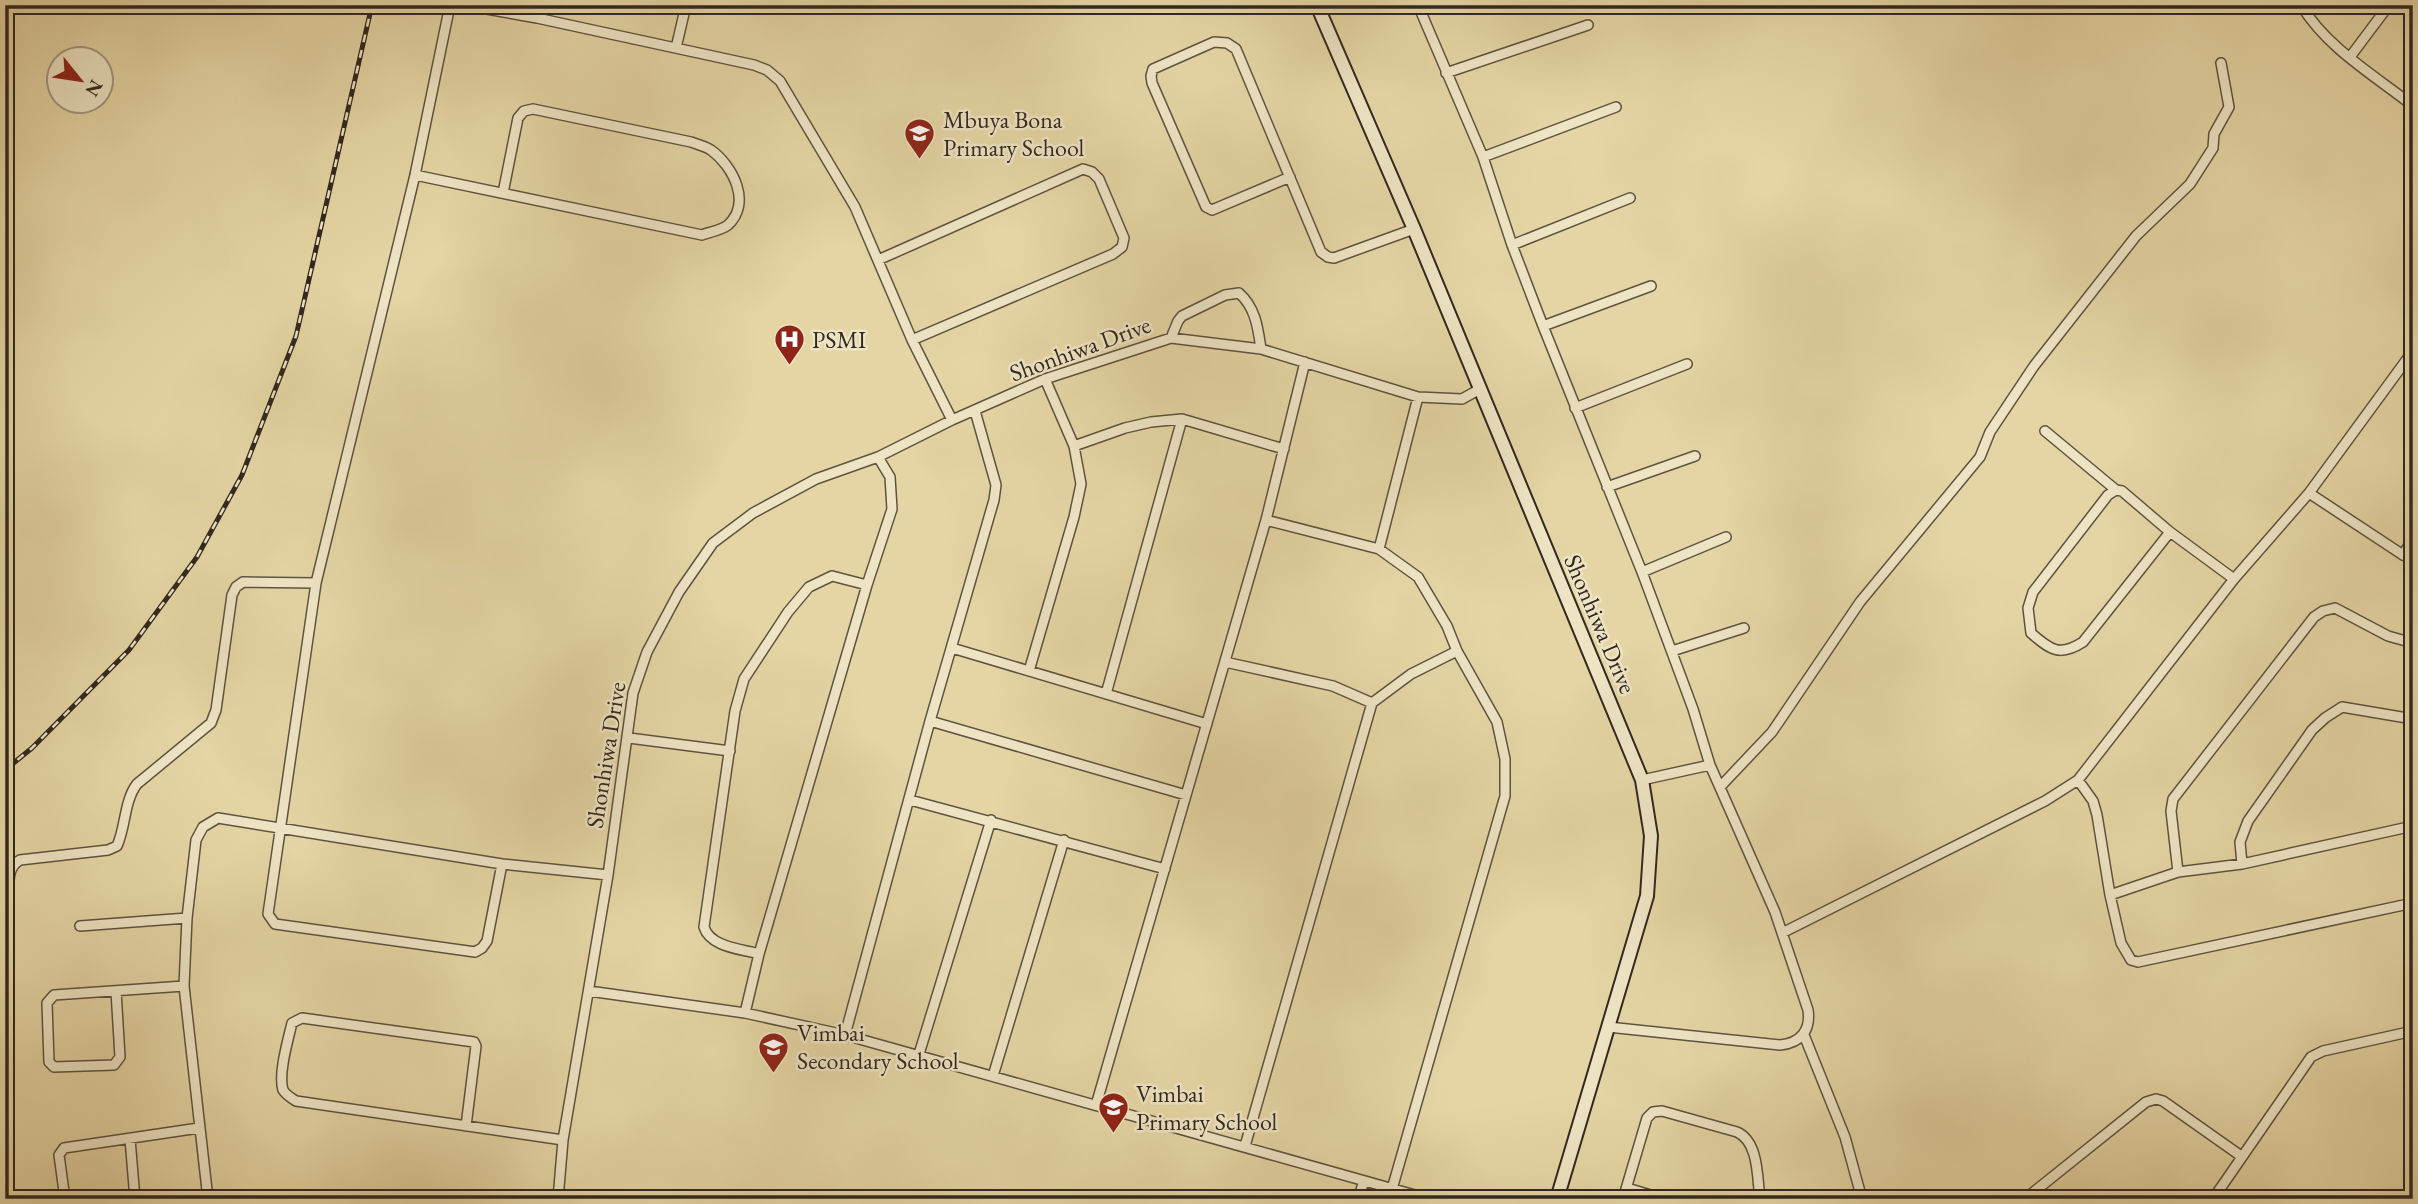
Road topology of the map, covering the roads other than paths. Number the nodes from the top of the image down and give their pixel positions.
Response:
1 (11, 5) edge
2 (450, 5) edge
3 (464, 5) edge
4 (540, 5) edge
5 (686, 5) edge
6 (1317, 5) edge
7 (1418, 5) edge
8 (2301, 5) edge
9 (2389, 5) edge
10 (2409, 5) edge
11 (2413, 9) edge
12 (537, 18) junction
13 (1588, 25) dead end
14 (5, 26) edge
15 (676, 48) junction
16 (2350, 57) junction
17 (2221, 63) dead end
18 (1446, 73) junction
19 (2413, 106) edge
20 (1616, 107) dead end
21 (1483, 158) junction
22 (415, 175) junction
23 (1290, 177) junction
24 (503, 193) junction
25 (1630, 198) dead end
26 (1414, 229) junction
27 (1512, 245) junction
28 (878, 260) junction
29 (1651, 286) dead end
30 (1543, 326) junction
31 (1171, 338) junction
32 (912, 340) junction
33 (1261, 349) junction
34 (2413, 351) edge
35 (1305, 362) junction
36 (1686, 364) dead end
37 (1045, 379) junction
38 (1480, 389) junction
39 (1418, 397) junction
40 (1576, 408) junction
41 (975, 411) junction
42 (1182, 419) junction
43 (952, 420) junction
44 (2045, 431) dead end
45 (1074, 446) junction
46 (1284, 449) junction
47 (1695, 456) dead end
48 (878, 457) junction
49 (1607, 487) junction
50 (2116, 490) junction
51 (2309, 493) junction
52 (1266, 520) junction
53 (2170, 532) junction
54 (1726, 537) dead end
55 (2413, 538) edge
56 (1379, 549) junction
57 (2408, 557) edge
58 (1642, 572) junction
59 (2234, 579) junction
60 (316, 583) junction
61 (867, 585) junction
62 (1744, 628) dead end
63 (2413, 643) edge
64 (952, 648) junction
65 (1457, 651) junction
66 (1672, 651) junction
67 (1225, 662) junction
68 (1029, 671) junction
69 (1106, 694) junction
70 (1372, 703) junction
71 (2413, 719) edge
72 (930, 721) junction
73 (1207, 724) junction
74 (629, 738) junction
75 (730, 751) junction
76 (1710, 765) junction
77 (1642, 780) junction
78 (2078, 780) junction
79 (1720, 787) junction
80 (1186, 795) junction
81 (910, 800) junction
82 (991, 820) junction
83 (2413, 826) edge
84 (280, 830) junction
85 (1064, 840) junction
86 (502, 864) junction
87 (2242, 864) junction
88 (1164, 869) junction
89 (2178, 872) junction
90 (608, 875) junction
91 (2110, 895) junction
92 (2413, 903) edge
93 (187, 918) junction
94 (5, 920) edge
95 (80, 926) dead end
96 (1783, 933) junction
97 (759, 954) junction
98 (184, 986) junction
99 (116, 991) junction
100 (589, 991) junction
101 (745, 1013) junction
102 (1608, 1027) junction
103 (2413, 1031) edge
104 (845, 1035) junction
105 (1804, 1035) junction
106 (919, 1054) junction
107 (993, 1076) junction
108 (1096, 1105) junction
109 (467, 1126) junction
110 (199, 1128) junction
111 (130, 1139) junction
112 (564, 1140) junction
113 (1245, 1146) junction
114 (2241, 1156) junction
115 (1364, 1181) junction
116 (1627, 1188) junction
117 (1392, 1189) junction
118 (65, 1199) edge
119 (135, 1199) edge
120 (208, 1199) edge
121 (558, 1199) edge
122 (1358, 1199) edge
123 (1429, 1199) edge
124 (1558, 1199) edge
125 (1623, 1199) edge
126 (1664, 1199) edge
127 (1760, 1199) edge
128 (1862, 1199) edge
129 (2025, 1199) edge
130 (2213, 1199) edge

1 - 14 street
2 - 22 street
3 - 12 street
4 - 12 street
5 - 15 street
6 - 26 street
7 - 18 street
8 - 16 street
9 - 16 street
10 - 11 street
12 - 15 street
13 - 18 street
15 - 28 street
16 - 19 street
17 - 79 street
18 - 21 street
20 - 21 street
21 - 27 street
22 - 24 street
22 - 60 street
23 - 23 street
23 - 26 street
24 - 24 street
25 - 27 street
26 - 38 street
27 - 30 street
28 - 32 street
28 - 32 street
29 - 30 street
30 - 40 street
31 - 33 street, Shonhiwa Drive
31 - 33 street
31 - 37 street, Shonhiwa Drive
32 - 43 street
33 - 35 street, Shonhiwa Drive
34 - 51 street
35 - 39 street, Shonhiwa Drive
35 - 46 street
36 - 40 street
37 - 41 street, Shonhiwa Drive
37 - 45 street
38 - 39 street, Shonhiwa Drive
38 - 77 street, Shonhiwa Drive
39 - 56 street
40 - 49 street
41 - 43 street, Shonhiwa Drive
41 - 64 street
42 - 45 street
42 - 46 street
42 - 69 street
43 - 48 street, Shonhiwa Drive
44 - 50 street
45 - 68 street
46 - 52 street
47 - 49 street
48 - 61 street
48 - 74 street, Shonhiwa Drive
49 - 58 street
50 - 53 street
50 - 53 street
51 - 57 street
51 - 59 street
52 - 56 street
52 - 67 street
53 - 59 street
54 - 58 street
55 - 57 street
56 - 65 street
58 - 66 street
59 - 78 street
60 - 84 street
60 - 94 street
61 - 75 street
61 - 97 street
62 - 66 street
63 - 89 street
64 - 68 street
64 - 72 street
65 - 70 street
65 - 117 street
66 - 76 street
67 - 70 street
67 - 73 street
68 - 69 street
69 - 73 street
70 - 113 street
71 - 87 street
72 - 80 street
72 - 81 street
73 - 80 street
74 - 75 street
74 - 90 street, Shonhiwa Drive
75 - 97 street
76 - 77 street
76 - 79 street
77 - 102 street, Shonhiwa Drive
78 - 91 street
78 - 96 street
79 - 96 street
80 - 88 street
81 - 82 street
81 - 104 street
82 - 85 street
82 - 106 street
83 - 87 street
84 - 86 street
84 - 86 street
84 - 93 street
85 - 88 street
85 - 107 street
86 - 90 street
87 - 89 street
88 - 108 street
89 - 91 street
90 - 100 street, Shonhiwa Drive
91 - 92 street
93 - 95 street
93 - 98 street
96 - 105 street
97 - 101 street
98 - 99 street
98 - 110 street
99 - 99 street
100 - 101 street
100 - 112 street, Shonhiwa Drive
101 - 104 street
102 - 105 street
102 - 124 street, Shonhiwa Drive
103 - 114 street
104 - 106 street
105 - 128 street
106 - 107 street
107 - 108 street
108 - 113 street
109 - 109 street
109 - 112 street
110 - 111 street
110 - 120 street
111 - 118 street
111 - 119 street
112 - 121 street, Shonhiwa Drive
113 - 115 street
114 - 129 street
114 - 130 street
115 - 117 street
115 - 122 street
116 - 125 street
116 - 126 street
116 - 127 street
117 - 123 street

